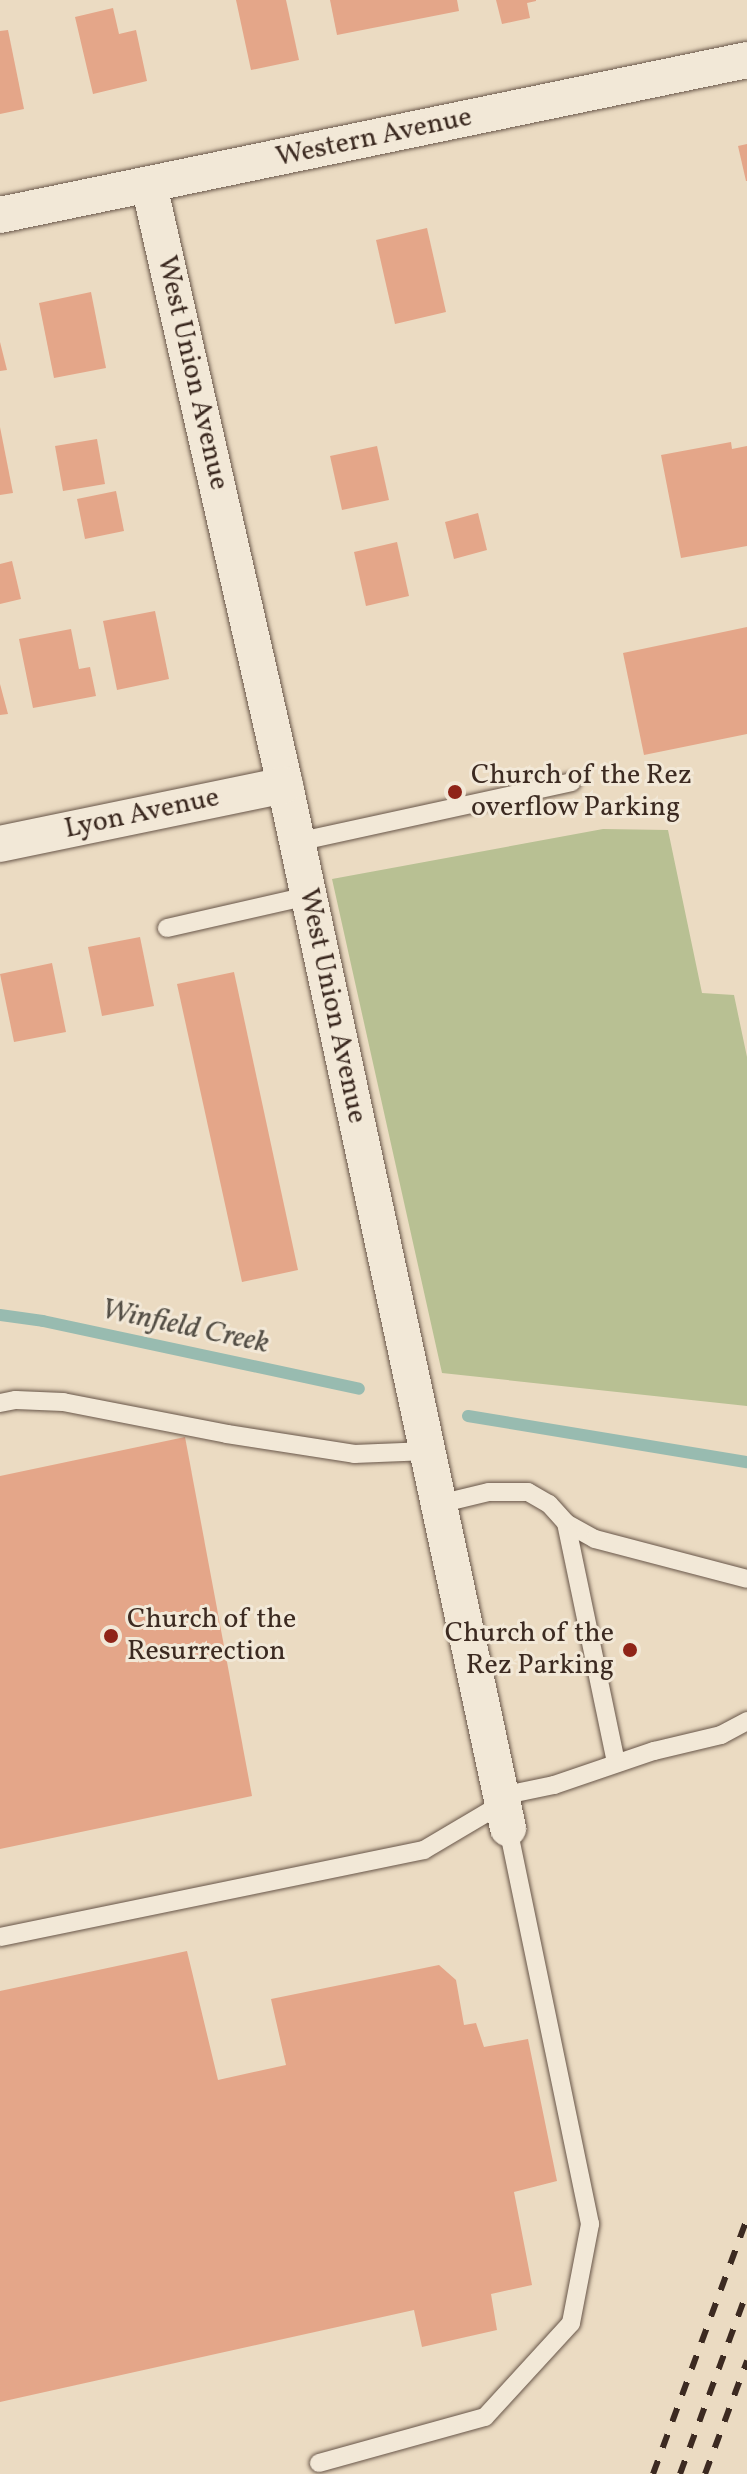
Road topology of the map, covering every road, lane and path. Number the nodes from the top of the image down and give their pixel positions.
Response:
1 (747, 60) edge
2 (149, 185) junction
3 (0, 215) edge
4 (572, 782) dead end
5 (285, 785) junction
6 (297, 842) junction
7 (0, 844) edge
8 (308, 896) junction
9 (167, 928) dead end
10 (0, 1403) edge
11 (428, 1451) junction
12 (439, 1504) junction
13 (566, 1523) junction
14 (747, 1579) edge
15 (747, 1721) edge
16 (616, 1763) junction
17 (504, 1809) junction
18 (0, 1937) edge
19 (319, 2463) dead end

1 - 2 street, Western Avenue
2 - 3 street, Western Avenue
2 - 5 street, West Union Avenue
4 - 6 lane
5 - 6 street, West Union Avenue
5 - 7 street, Lyon Avenue
6 - 8 street, West Union Avenue
8 - 9 lane
8 - 11 street, West Union Avenue
10 - 11 lane
11 - 12 street, West Union Avenue
12 - 13 lane
12 - 17 street, West Union Avenue
13 - 14 lane
13 - 16 lane
15 - 16 lane
16 - 17 lane
17 - 18 lane
17 - 19 lane

